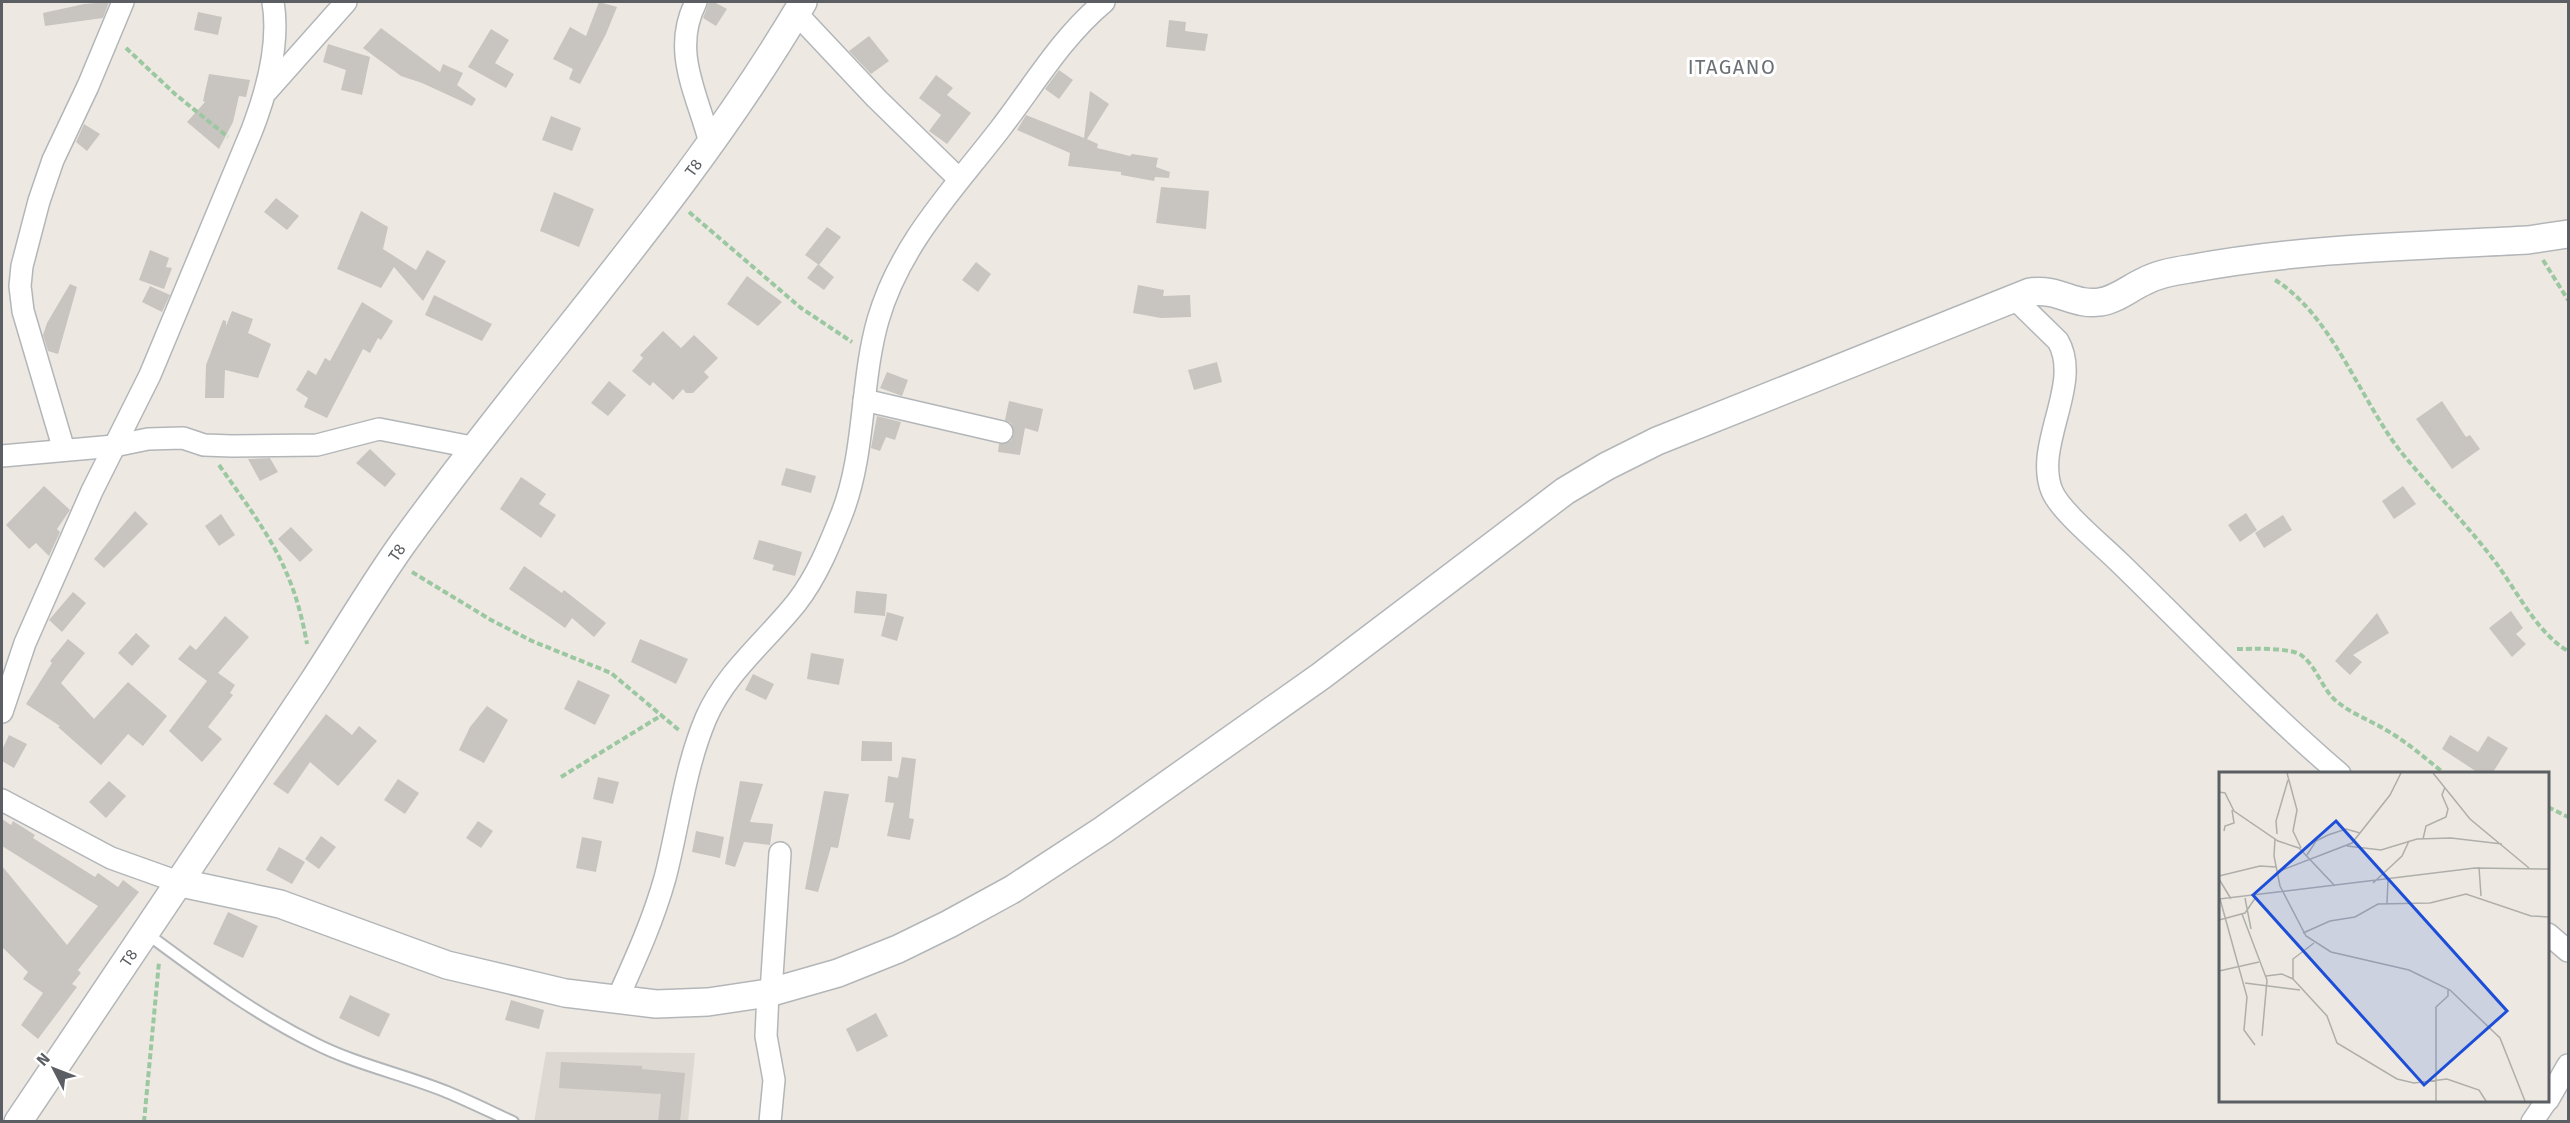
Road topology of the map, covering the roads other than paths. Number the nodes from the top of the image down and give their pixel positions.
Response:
1 (123, 2) edge
2 (273, 2) edge
3 (346, 2) edge
4 (696, 2) edge
5 (1104, 2) edge
6 (800, 7) edge
7 (266, 92) junction
8 (710, 143) junction
9 (958, 178) junction
10 (2568, 234) edge
11 (2013, 297) junction
12 (864, 400) junction
13 (1002, 432) dead end
14 (114, 446) junction
15 (477, 448) junction
16 (64, 450) junction
17 (4, 455) edge
18 (2, 712) edge
19 (2338, 772) edge
20 (2, 800) edge
21 (780, 853) dead end
22 (181, 883) junction
23 (2549, 936) edge
24 (153, 938) junction
25 (2568, 951) edge
26 (770, 992) junction
27 (617, 1000) junction
28 (2568, 1065) edge
29 (2549, 1097) edge
30 (2546, 1102) edge
31 (28, 1115) edge
32 (513, 1122) edge
33 (770, 1122) edge
34 (2532, 1122) edge

1 - 16 street
2 - 7 street
3 - 7 street
4 - 8 street
5 - 9 street
6 - 8 street, T8
6 - 9 street
7 - 14 street
8 - 15 street, T8
9 - 12 street
10 - 11 street
11 - 19 street
11 - 26 street
12 - 13 street
12 - 27 street
14 - 15 street
14 - 16 street
14 - 18 street
15 - 22 street, T8
16 - 17 street
20 - 22 street
21 - 26 street
22 - 24 street, T8
22 - 27 street
23 - 25 street
24 - 31 street, T8
24 - 32 lane
26 - 27 street
26 - 33 street
28 - 29 street
30 - 34 street

